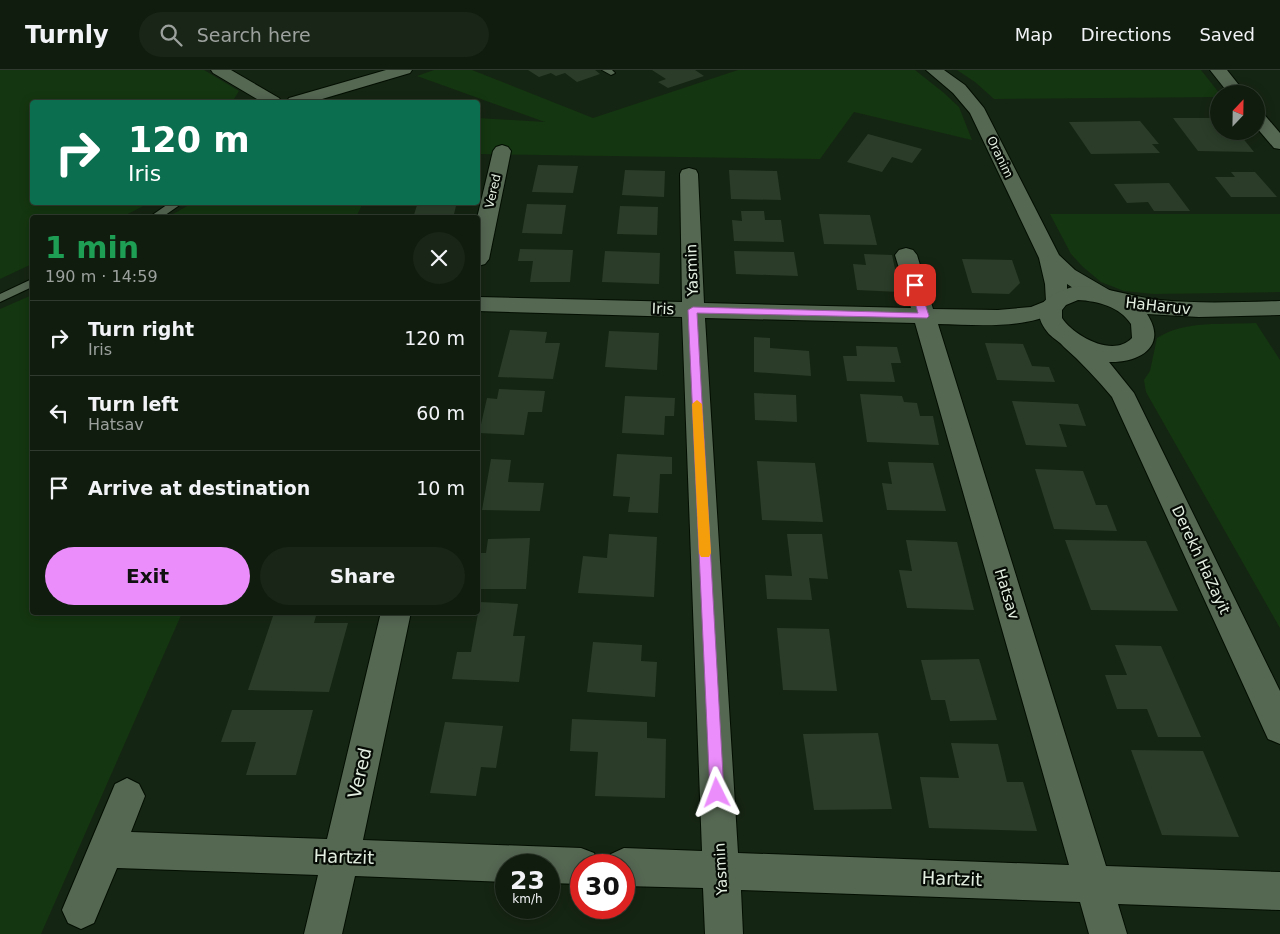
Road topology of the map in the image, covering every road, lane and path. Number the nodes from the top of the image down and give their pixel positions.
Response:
1 (220, 70) edge
2 (404, 70) edge
3 (934, 70) edge
4 (1218, 70) edge
5 (1230, 85) edge
6 (270, 100) edge
7 (302, 100) edge
8 (1265, 126) edge
9 (1280, 144) edge
10 (502, 151) dead end
11 (689, 174) dead end
12 (174, 205) edge
13 (158, 215) edge
14 (480, 250) edge
15 (906, 255) dead end
16 (1050, 258) junction
17 (30, 284) edge
18 (0, 298) edge
19 (1110, 298) junction
20 (480, 304) edge
21 (1054, 304) junction
22 (693, 310) junction
23 (1198, 310) junction
24 (1277, 312) edge
25 (924, 316) junction
26 (998, 318) junction
27 (1145, 331) junction
28 (1069, 339) junction
29 (1129, 351) junction
30 (1122, 393) junction
31 (395, 615) edge
32 (1280, 727) edge
33 (127, 796) dead end
34 (106, 849) junction
35 (340, 857) junction
36 (570, 866) edge
37 (635, 867) edge
38 (721, 871) junction
39 (1093, 884) junction
40 (1280, 891) edge
41 (81, 910) dead end
42 (323, 934) edge
43 (724, 934) edge
44 (1108, 934) edge

1 - 6 street
2 - 7 street
3 - 16 street, Oranim
4 - 5 street
8 - 9 street
10 - 14 street, Vered
11 - 22 street, Yasmin
12 - 13 lane
15 - 25 street, Hatsav
16 - 19 street, Oranim
16 - 21 street, Oranim
17 - 18 lane
19 - 21 street, HaHaruv
19 - 23 street, HaHaruv
19 - 27 street, Oranim
20 - 22 street, Iris
21 - 26 street, Iris
21 - 28 street, Oranim
22 - 25 street, Iris
22 - 38 street, Yasmin
23 - 24 street, HaHaruv
23 - 27 street, HaHaruv
25 - 26 street, Iris
25 - 39 street, Hatsav
26 - 28 street, Iris
27 - 29 street
28 - 29 street, Iris
28 - 30 street, Derekh HaZayit
29 - 30 street
30 - 32 street, Derekh HaZayit
31 - 35 street, Vered
33 - 34 street
34 - 35 street, Hartzit
34 - 41 street
35 - 36 street, Hartzit
35 - 42 street, Vered
37 - 38 street, Hartzit
38 - 39 street, Hartzit
38 - 43 street, Yasmin
39 - 40 street, Hartzit
39 - 44 street, Hatsav

